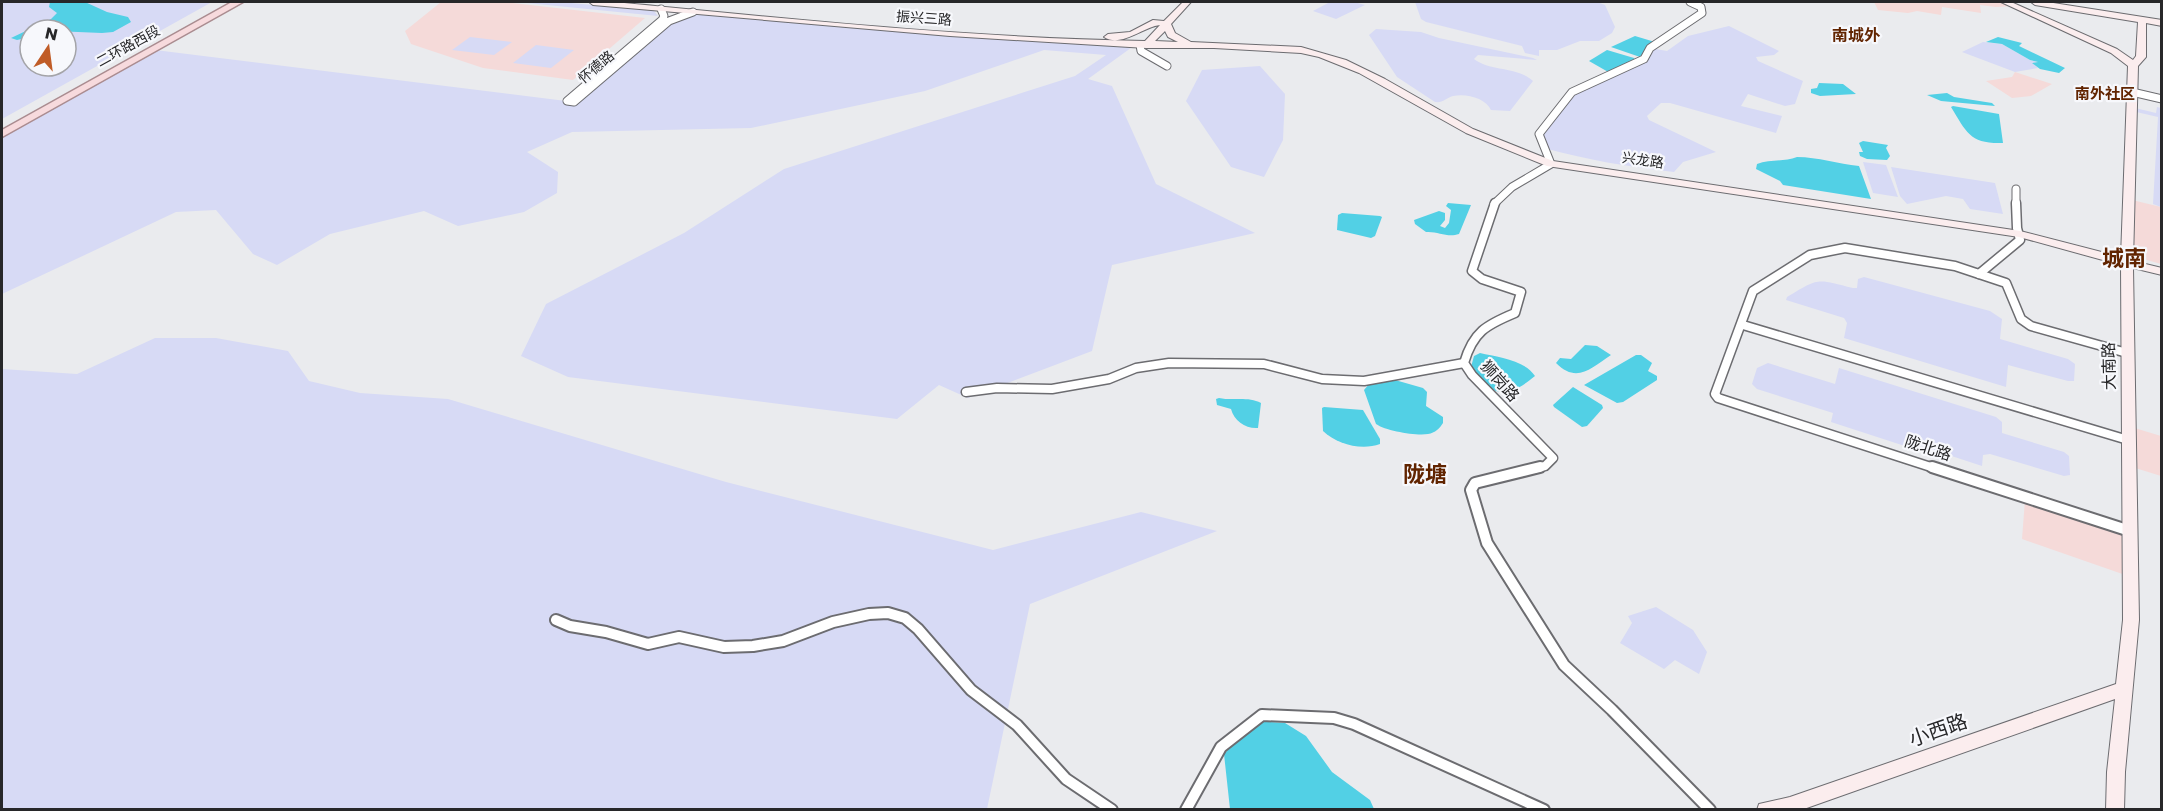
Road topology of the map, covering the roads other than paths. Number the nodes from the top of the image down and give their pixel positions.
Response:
1 (223, 2) edge
2 (238, 2) edge
3 (593, 2) edge
4 (648, 2) edge
5 (1176, 2) edge
6 (1187, 2) edge
7 (1690, 2) edge
8 (2035, 2) edge
9 (2007, 3) edge
10 (661, 9) junction
11 (693, 12) junction
12 (728, 13) junction
13 (2142, 19) junction
14 (2162, 22) edge
15 (1161, 23) junction
16 (1100, 38) junction
17 (1142, 43) junction
18 (1195, 44) junction
19 (2137, 60) junction
20 (1167, 66) dead end
21 (2132, 92) junction
22 (2162, 99) edge
23 (2, 124) edge
24 (2, 134) edge
25 (1551, 162) junction
26 (2016, 189) dead end
27 (2019, 231) junction
28 (2128, 260) junction
29 (2162, 267) edge
30 (2162, 272) edge
31 (1979, 274) junction
32 (1743, 325) junction
33 (2127, 353) junction
34 (1464, 363) junction
35 (966, 392) dead end
36 (2128, 440) junction
37 (2130, 531) junction
38 (556, 620) dead end
39 (2123, 689) junction
40 (1112, 810) edge
41 (1186, 810) edge
42 (1544, 810) edge
43 (1710, 810) edge
44 (1766, 810) edge
45 (2115, 810) edge

1 - 23 main road, 二环路西段
2 - 24 main road, 二环路西段
3 - 10 main road, 振兴三路
4 - 12 main road, 振兴三路
5 - 15 main road
6 - 15 main road
7 - 25 street
8 - 13 main road
9 - 19 main road
10 - 11 main road, 振兴三路
10 - 11 street, 怀德路
11 - 12 main road, 振兴三路
12 - 16 main road, 振兴三路
12 - 17 main road, 振兴三路
13 - 14 main road
13 - 19 main road, 大南路
15 - 16 main road
15 - 17 main road
15 - 18 main road
16 - 17 main road, 振兴三路
17 - 18 main road, 兴龙路
17 - 20 street
17 - 25 main road, 兴龙路
18 - 25 main road, 兴龙路
19 - 21 main road, 大南路
21 - 22 street
21 - 28 main road, 大南路
25 - 27 main road, 兴龙路
25 - 34 street, 狮岗路
26 - 27 street
27 - 28 main road, 兴龙路
27 - 31 street
28 - 29 main road, 兴龙路
28 - 30 main road, 兴龙路
28 - 33 main road, 大南路
31 - 32 street
31 - 33 street
32 - 36 street
32 - 37 street, 陇北路
33 - 36 main road, 大南路
34 - 35 street
34 - 43 street, 狮岗路
36 - 37 main road, 大南路
37 - 39 main road, 大南路
38 - 40 street
39 - 44 main road, 小西路
39 - 45 main road, 大南路
41 - 42 street

